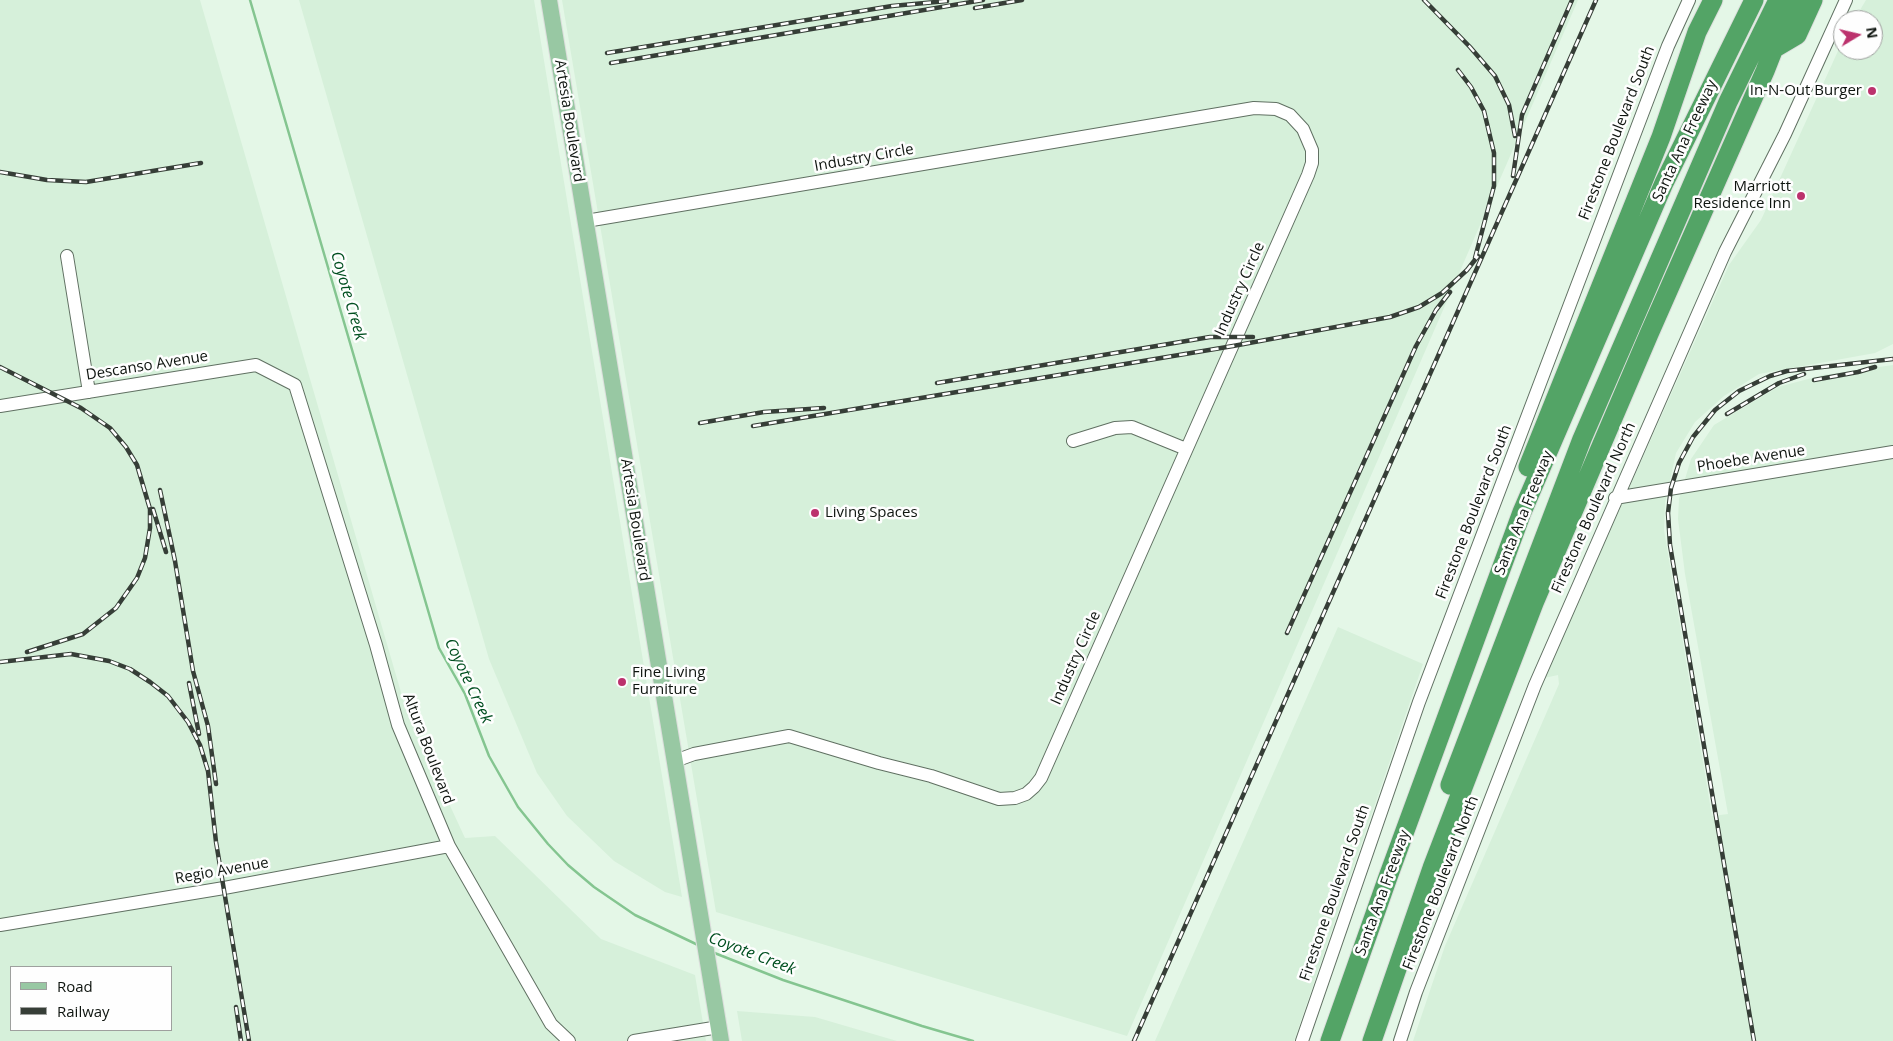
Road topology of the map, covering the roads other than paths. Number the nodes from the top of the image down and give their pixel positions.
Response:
1 (549, 0) edge
2 (1689, 0) edge
3 (1713, 0) edge
4 (1754, 0) edge
5 (1778, 0) edge
6 (1793, 0) edge
7 (1813, 0) edge
8 (1846, 0) edge
9 (1775, 48) junction
10 (586, 222) junction
11 (67, 256) dead end
12 (295, 385) joint
13 (89, 392) junction
14 (0, 406) edge
15 (1073, 441) dead end
16 (1186, 449) junction
17 (1893, 452) edge
18 (1615, 498) junction
19 (1522, 512) junction
20 (675, 761) junction
21 (449, 846) junction
22 (0, 925) edge
23 (720, 1034) edge
24 (569, 1041) edge
25 (634, 1041) edge
26 (1302, 1041) edge
27 (1330, 1041) edge
28 (1360, 1041) edge
29 (1372, 1041) edge
30 (1400, 1041) edge

1 - 10 main road, Artesia Boulevard
2 - 26 street, Firestone Boulevard South
3 - 19 highway
4 - 19 highway, Santa Ana Freeway
5 - 28 highway
6 - 9 highway
7 - 9 highway
8 - 18 street, Firestone Boulevard North
9 - 29 highway
10 - 16 street, Industry Circle
10 - 20 main road, Artesia Boulevard
11 - 13 street
12 - 13 street, Descanso Avenue
12 - 21 street, Altura Boulevard
13 - 14 street, Descanso Avenue
15 - 16 street
16 - 20 street, Industry Circle
17 - 18 street, Phoebe Avenue
18 - 30 street, Firestone Boulevard North
19 - 27 highway, Santa Ana Freeway
20 - 23 main road, Artesia Boulevard
21 - 22 street, Regio Avenue
21 - 24 street, Altura Boulevard
23 - 25 street

